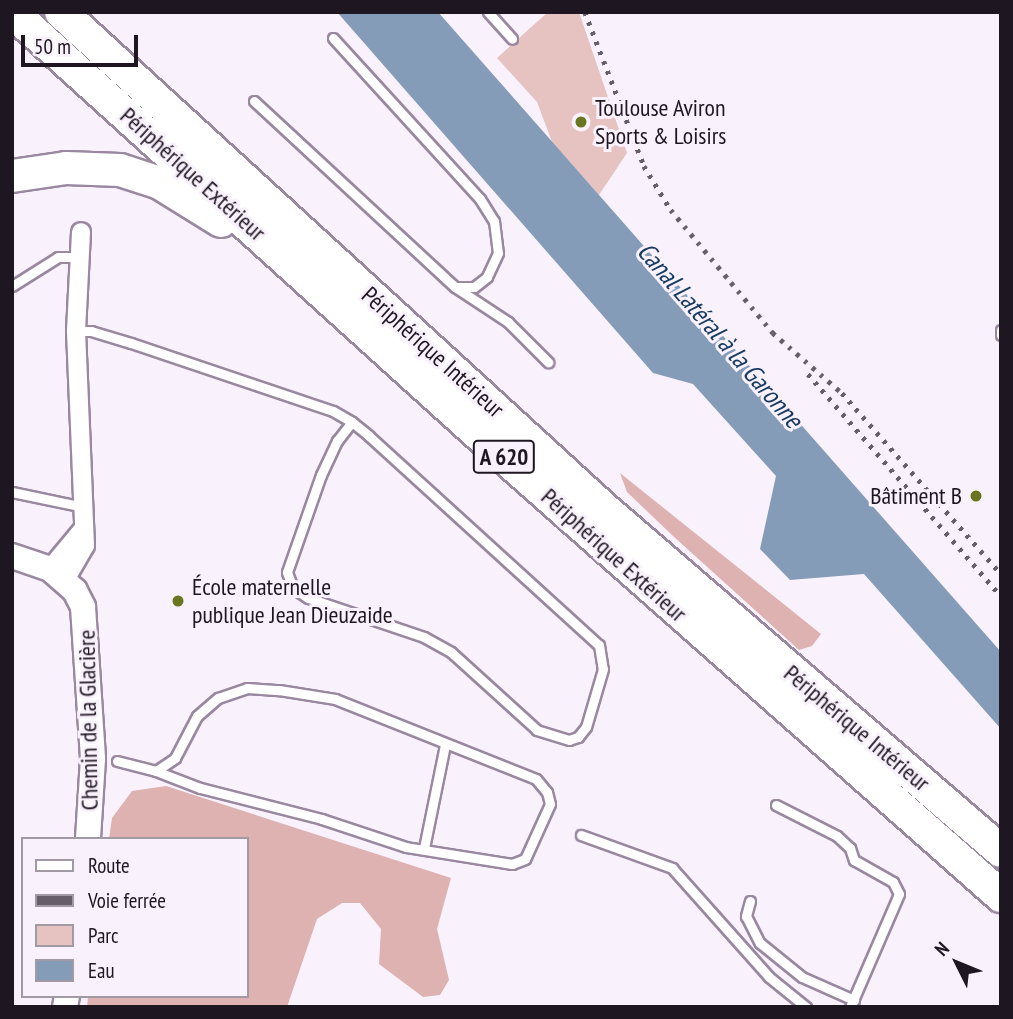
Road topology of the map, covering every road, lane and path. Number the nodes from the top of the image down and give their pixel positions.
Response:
1 (12, 12) edge
2 (61, 12) edge
3 (88, 12) edge
4 (488, 12) edge
5 (333, 38) dead end
6 (512, 39) dead end
7 (143, 87) junction
8 (254, 101) dead end
9 (12, 176) edge
10 (81, 232) dead end
11 (78, 257) junction
12 (303, 273) junction
13 (12, 286) edge
14 (455, 287) junction
15 (1001, 330) edge
16 (76, 331) junction
17 (1001, 335) edge
18 (548, 362) dead end
19 (352, 422) junction
20 (12, 492) edge
21 (86, 507) junction
22 (12, 556) edge
23 (58, 574) junction
24 (445, 745) junction
25 (117, 761) dead end
26 (156, 771) junction
27 (776, 805) dead end
28 (581, 835) dead end
29 (89, 837) edge
30 (424, 848) junction
31 (1001, 851) edge
32 (1001, 896) edge
33 (750, 901) dead end
34 (852, 1003) edge
35 (806, 1007) edge

1 - 12 highway, Périphérique Extérieur / A 620
2 - 7 highway, Périphérique Intérieur / A 620
3 - 7 highway
4 - 6 lane
5 - 14 lane
7 - 31 highway, Périphérique Intérieur / A 620
8 - 14 lane
9 - 12 highway
10 - 11 street
11 - 13 lane
11 - 16 street
12 - 32 highway, Périphérique Extérieur / A 620
14 - 18 lane
15 - 17 lane
16 - 19 lane
16 - 21 street
19 - 19 lane
20 - 21 lane
21 - 23 street
22 - 23 street
23 - 29 street, Chemin de la Glacière
24 - 26 lane
24 - 30 lane
24 - 30 lane
25 - 26 lane
26 - 30 lane
27 - 34 lane
28 - 35 lane
33 - 34 lane

